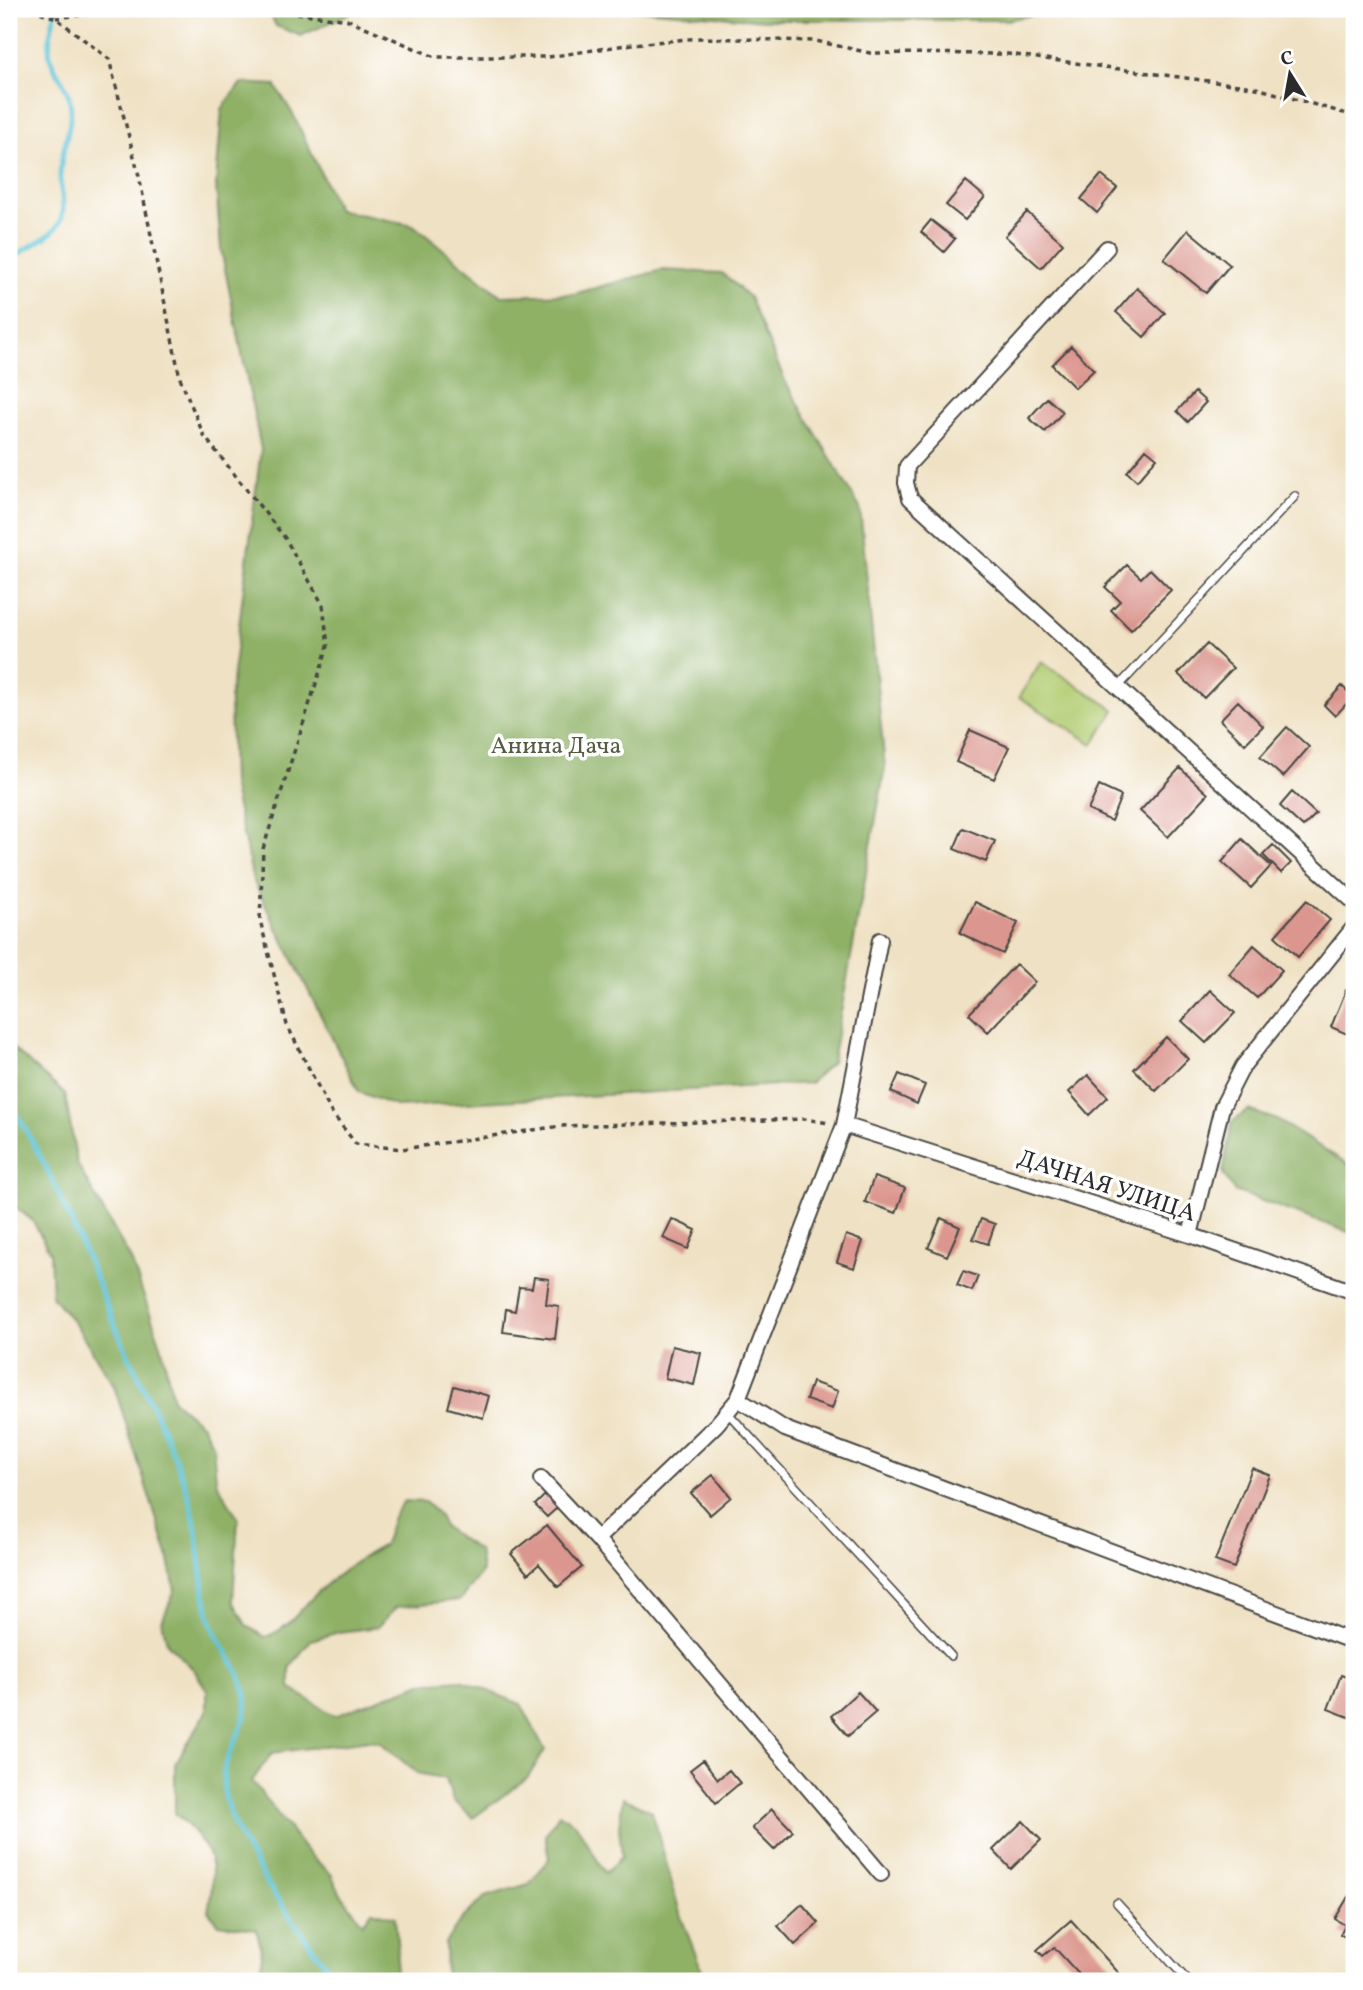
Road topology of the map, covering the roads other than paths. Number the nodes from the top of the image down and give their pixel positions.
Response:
1 (1107, 248) dead end
2 (1295, 496) dead end
3 (1118, 687) junction
4 (1354, 902) edge
5 (1354, 927) edge
6 (880, 940) dead end
7 (844, 1125) junction
8 (1190, 1235) junction
9 (1354, 1292) edge
10 (738, 1399) junction
11 (728, 1413) junction
12 (541, 1479) dead end
13 (597, 1539) junction
14 (1354, 1642) edge
15 (951, 1656) dead end
16 (881, 1874) dead end
17 (1117, 1903) dead end
18 (1188, 1981) edge

1 - 3 street
2 - 3 lane
3 - 4 street
5 - 8 street
6 - 7 street
7 - 8 street, ДАЧНАЯ УЛИЦА
7 - 10 street
8 - 9 street, ДАЧНАЯ УЛИЦА
10 - 11 street
10 - 14 street
11 - 13 street
11 - 15 lane
12 - 13 street
13 - 16 street
17 - 18 lane

